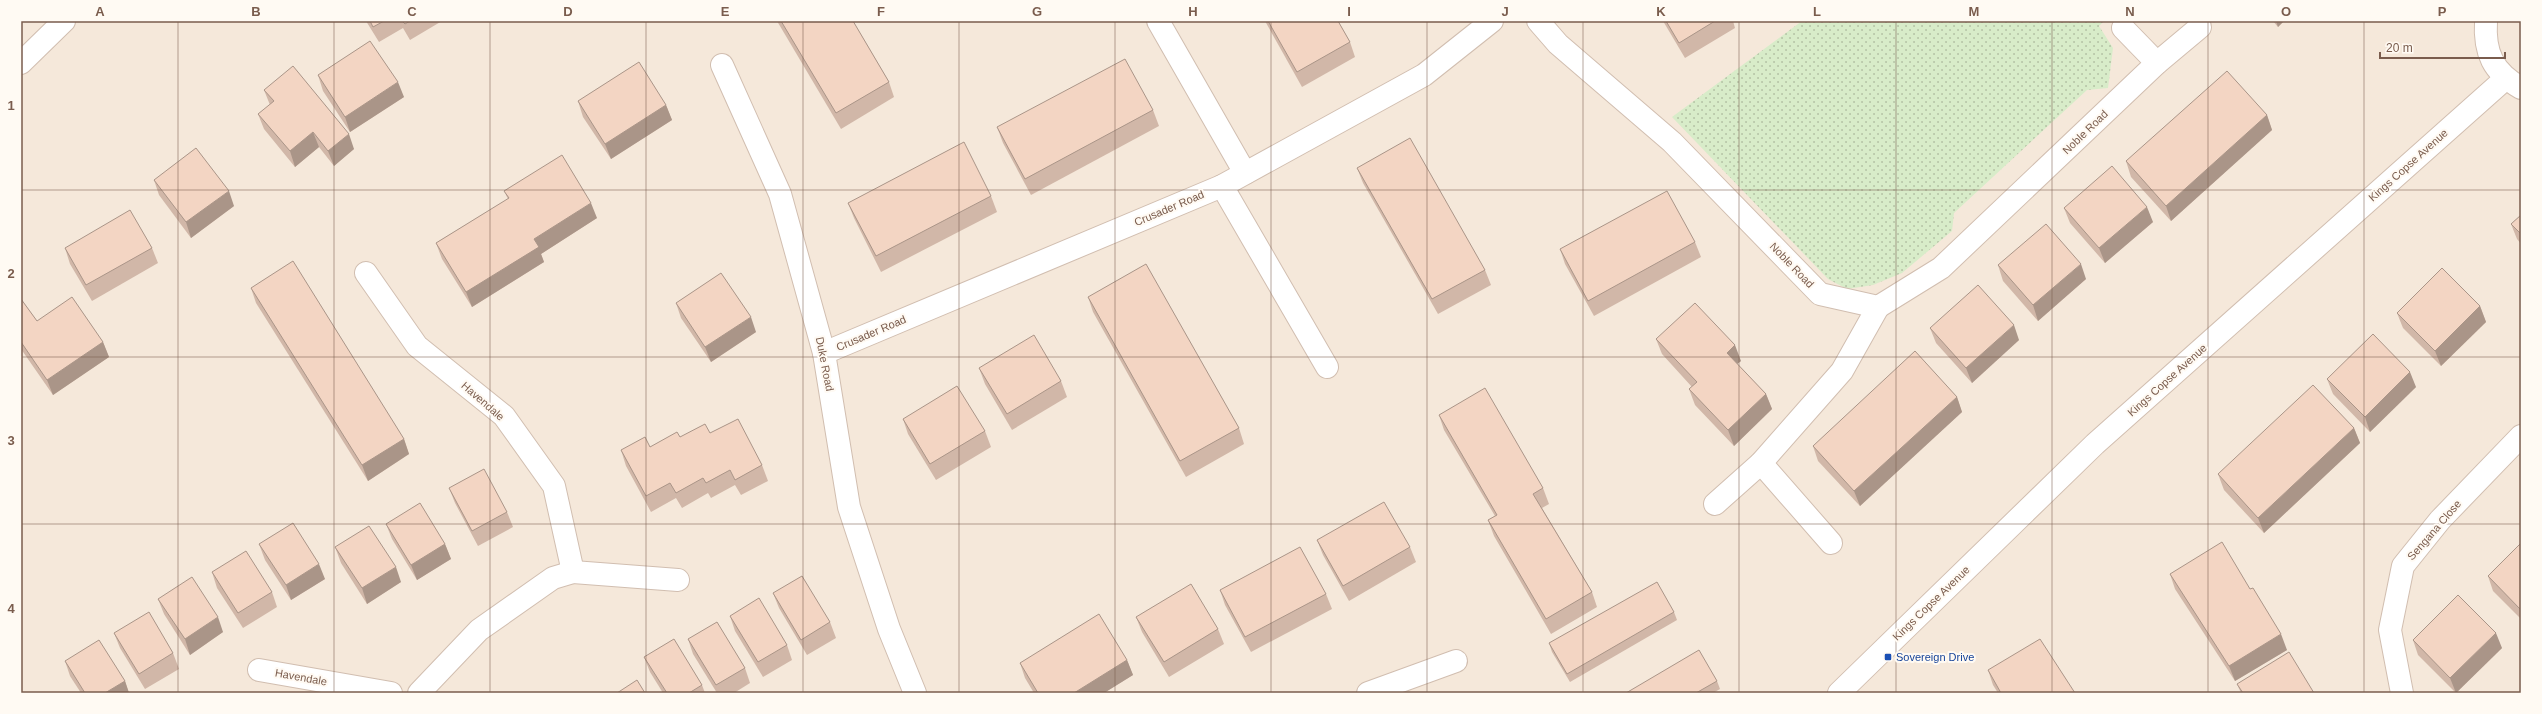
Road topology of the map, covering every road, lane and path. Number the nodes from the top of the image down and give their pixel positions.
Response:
1 (64, 21) edge
2 (1158, 21) edge
3 (1492, 21) edge
4 (1538, 21) edge
5 (2486, 21) edge
6 (2200, 27) dead end
7 (2123, 28) dead end
8 (21, 63) edge
9 (2157, 63) junction
10 (722, 65) dead end
11 (2513, 84) edge
12 (1245, 173) junction
13 (1222, 186) junction
14 (366, 273) dead end
15 (1878, 307) junction
16 (824, 353) junction
17 (1327, 367) dead end
18 (2521, 436) edge
19 (1762, 463) junction
20 (1715, 504) dead end
21 (1830, 543) dead end
22 (573, 572) junction
23 (678, 580) dead end
24 (1456, 660) dead end
25 (259, 670) dead end
26 (391, 693) edge
27 (419, 693) edge
28 (915, 693) edge
29 (1368, 693) edge
30 (1839, 693) edge
31 (2402, 693) edge

1 - 8 street
2 - 12 street
3 - 12 street, Crusader Road
4 - 15 street, Noble Road
5 - 11 street
6 - 9 street, Noble Road
7 - 9 street
9 - 15 street, Noble Road
10 - 16 street, Duke Road
11 - 30 street, Kings Copse Avenue
12 - 13 street, Crusader Road
13 - 16 street, Crusader Road
13 - 17 street
14 - 22 street, Havendale
15 - 19 street
16 - 28 street, Duke Road
18 - 31 street, Sengana Close
19 - 20 street
19 - 21 street
22 - 23 street
22 - 27 street
24 - 29 street
25 - 26 street, Havendale

